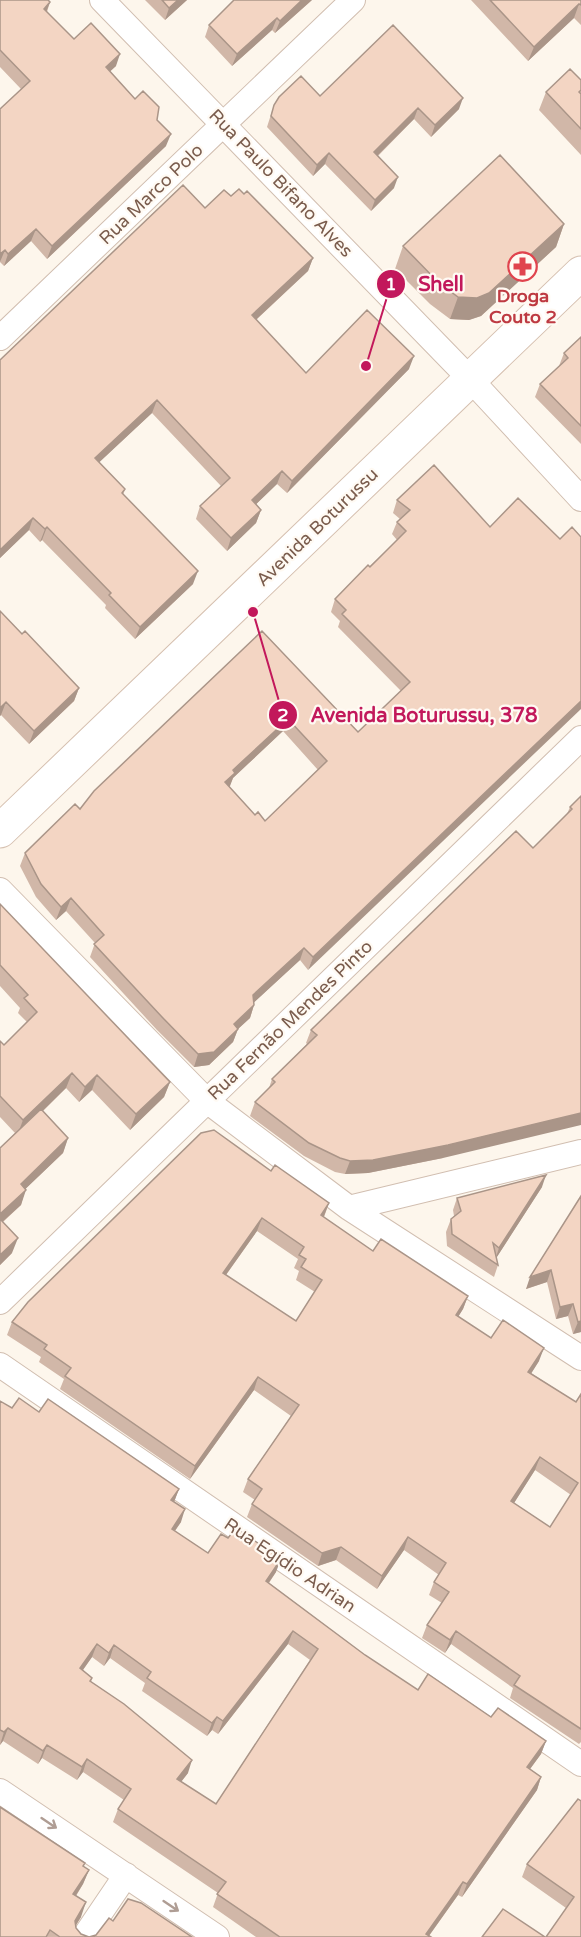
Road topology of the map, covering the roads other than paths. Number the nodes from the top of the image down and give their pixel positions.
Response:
1 (102, 0) edge
2 (353, 0) edge
3 (225, 124) junction
4 (581, 273) edge
5 (0, 338) edge
6 (471, 380) junction
7 (581, 499) edge
8 (581, 738) edge
9 (0, 831) edge
10 (0, 890) edge
11 (207, 1101) junction
12 (581, 1152) edge
13 (349, 1208) junction
14 (0, 1302) edge
15 (581, 1358) edge
16 (0, 1365) edge
17 (581, 1764) edge
18 (0, 1791) edge
19 (126, 1875) junction
20 (84, 1937) edge
21 (217, 1937) edge

1 - 3 street, Rua Paulo Bifano Alves
2 - 3 street, Rua Marco Polo
3 - 5 street, Rua Marco Polo
3 - 6 street, Rua Paulo Bifano Alves
4 - 6 main road, Avenida Boturussu
6 - 7 street, Rua Paulo Bifano Alves
6 - 9 main road, Avenida Boturussu
8 - 11 street, Rua Fernão Mendes Pinto
10 - 11 street
11 - 13 street
11 - 14 street, Rua Fernão Mendes Pinto
12 - 13 street
13 - 15 street
16 - 17 street, Rua Egídio Adrian
18 -> 19 street
19 - 20 street
19 -> 21 street

